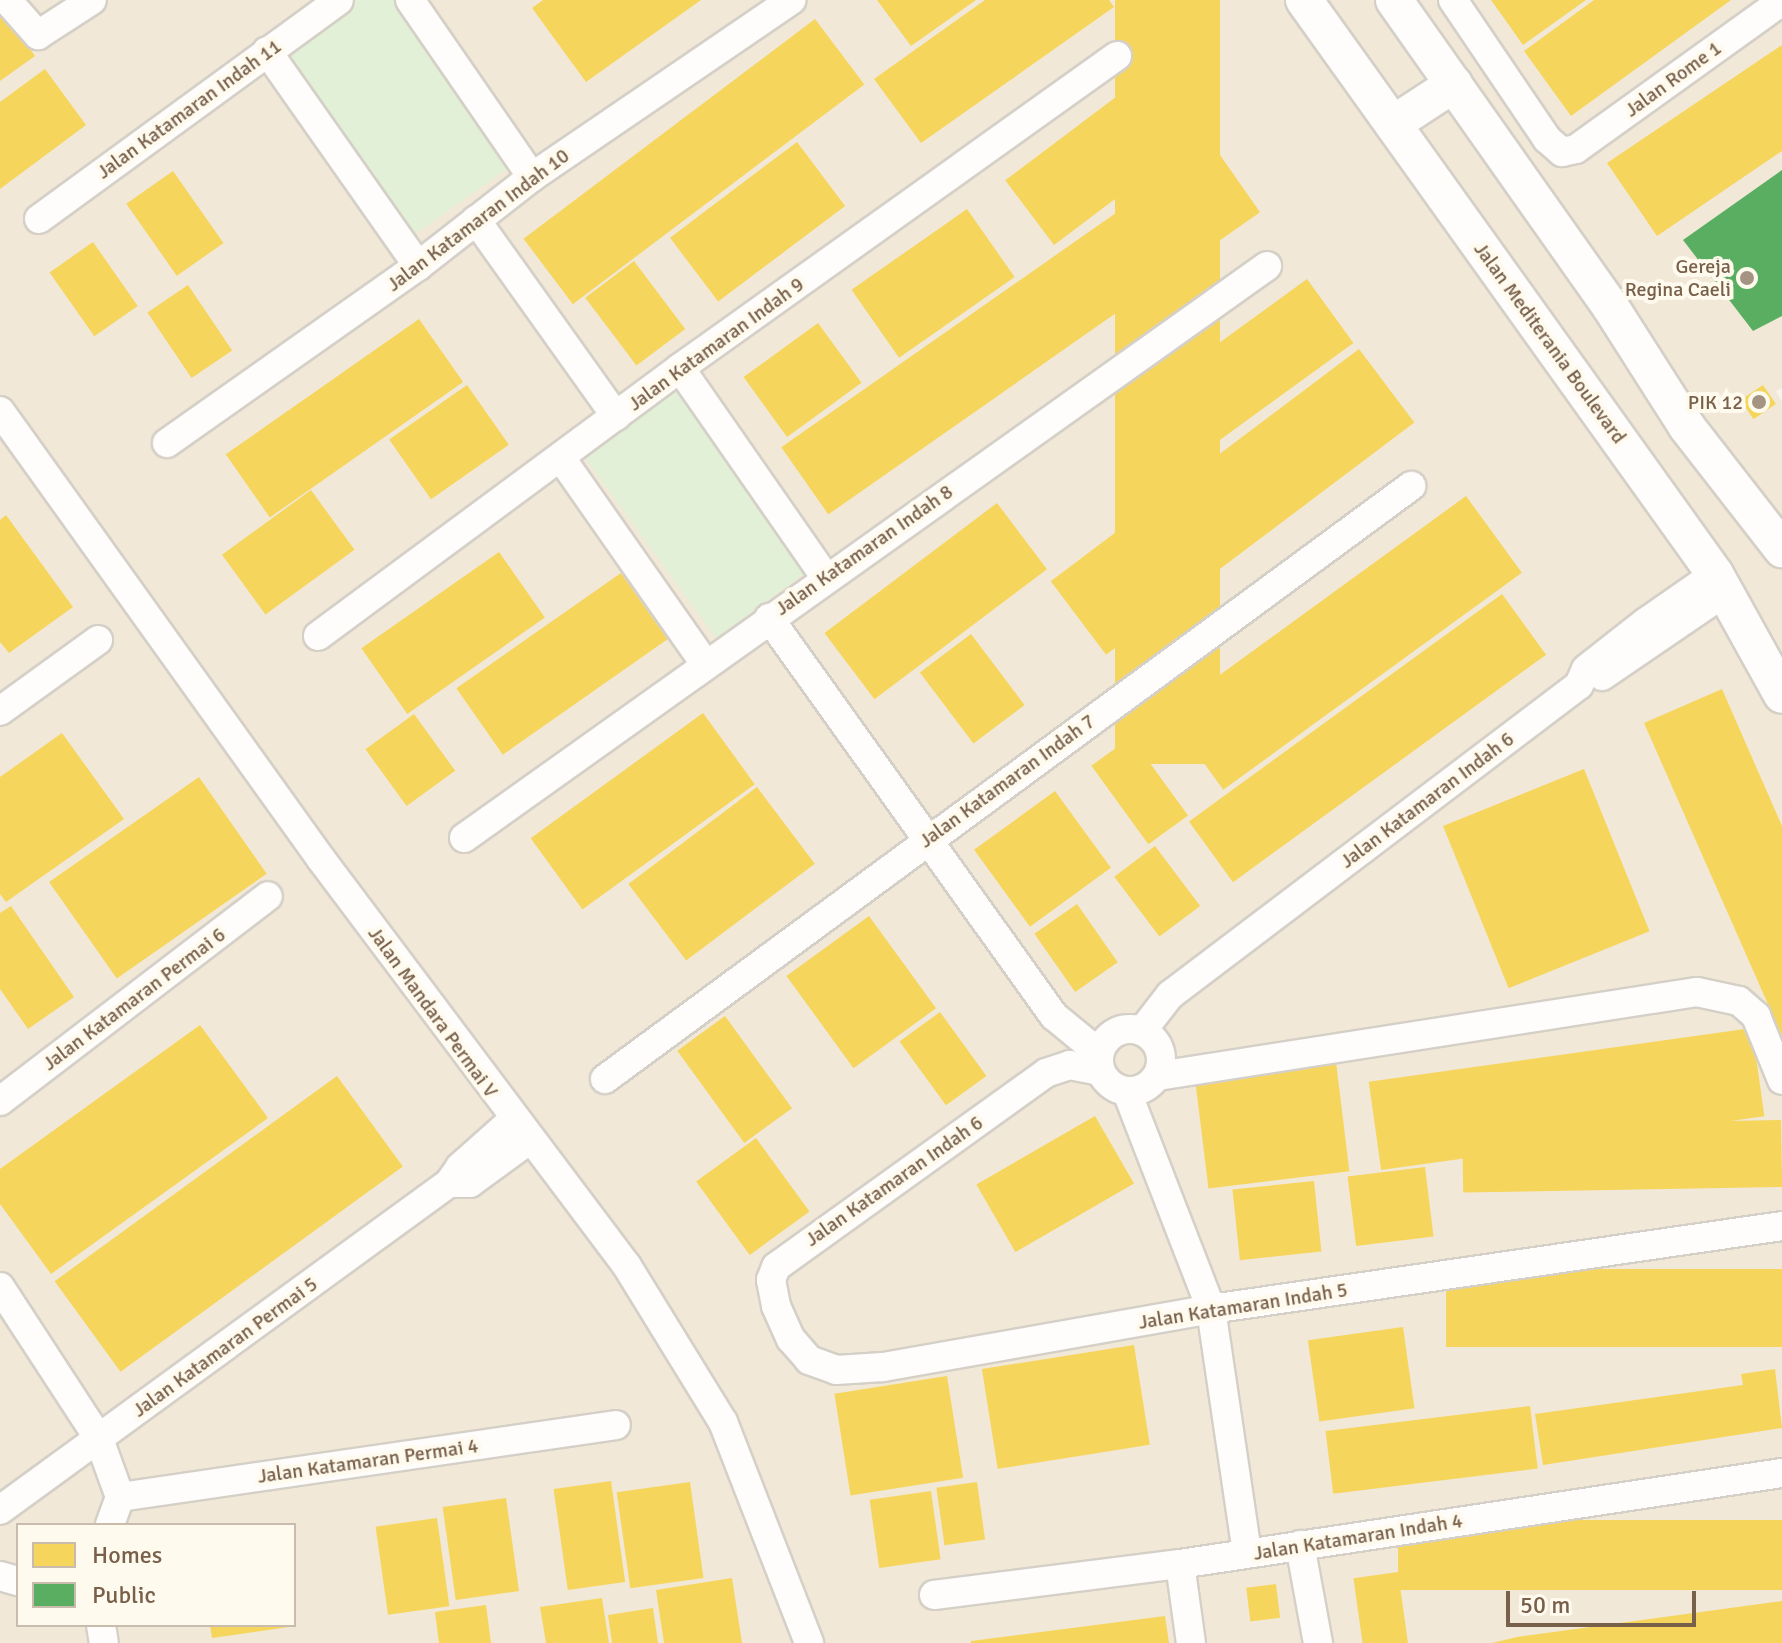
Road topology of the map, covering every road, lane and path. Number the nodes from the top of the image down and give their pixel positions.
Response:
1 (7, 0) edge
2 (92, 0) edge
3 (410, 0) edge
4 (791, 0) edge
5 (1304, 0) edge
6 (1394, 0) edge
7 (1453, 0) edge
8 (1782, 1) edge
9 (324, 4) edge
10 (267, 51) junction
11 (1117, 56) dead end
12 (1454, 84) junction
13 (1393, 124) junction
14 (532, 177) junction
15 (39, 219) dead end
16 (476, 220) junction
17 (418, 266) junction
18 (1267, 266) dead end
19 (680, 368) junction
20 (0, 411) edge
21 (616, 416) junction
22 (167, 443) dead end
23 (561, 458) junction
24 (1411, 486) dead end
25 (1782, 549) edge
26 (825, 577) junction
27 (1720, 583) junction
28 (769, 618) junction
29 (318, 636) dead end
30 (98, 640) dead end
31 (705, 664) junction
32 (1782, 695) edge
33 (0, 711) edge
34 (464, 838) dead end
35 (925, 841) junction
36 (268, 896) dead end
37 (1142, 1031) junction
38 (1100, 1062) junction
39 (1158, 1076) junction
40 (605, 1079) dead end
41 (1782, 1080) edge
42 (1127, 1092) junction
43 (0, 1101) edge
44 (521, 1130) junction
45 (1782, 1226) edge
46 (776, 1267) joint
47 (0, 1287) edge
48 (1211, 1309) junction
49 (616, 1425) dead end
50 (99, 1439) junction
51 (1782, 1473) edge
52 (120, 1497) junction
53 (0, 1510) edge
54 (111, 1523) edge
55 (1300, 1545) junction
56 (1247, 1553) junction
57 (1180, 1564) junction
58 (934, 1595) dead end
59 (809, 1643) edge
60 (1191, 1643) edge
61 (1318, 1643) edge

1 - 2 street
3 - 14 street
4 - 14 street, Jalan Katamaran Indah 10
5 - 13 street, Jalan Mediterania Boulevard
6 - 12 street
7 - 8 street, Jalan Rome 1
9 - 10 street, Jalan Katamaran Indah 11
10 - 15 street, Jalan Katamaran Indah 11
10 - 17 street
11 - 19 street, Jalan Katamaran Indah 9
12 - 13 street
12 - 25 street
13 - 27 street, Jalan Mediterania Boulevard
14 - 16 street, Jalan Katamaran Indah 10
16 - 17 street, Jalan Katamaran Indah 10
16 - 21 street
17 - 22 street, Jalan Katamaran Indah 10
18 - 26 street, Jalan Katamaran Indah 8
19 - 21 street, Jalan Katamaran Indah 9
19 - 26 street
20 - 44 street, Jalan Mandara Permai V
21 - 23 street, Jalan Katamaran Indah 9
23 - 29 street, Jalan Katamaran Indah 9
23 - 31 street
24 - 35 street, Jalan Katamaran Indah 7
26 - 28 street, Jalan Katamaran Indah 8
27 - 32 street, Jalan Mediterania Boulevard
27 - 37 street, Jalan Katamaran Indah 6
28 - 31 street, Jalan Katamaran Indah 8
28 - 35 street
30 - 33 street
31 - 34 street, Jalan Katamaran Indah 8
35 - 38 street
35 - 40 street, Jalan Katamaran Indah 7
36 - 43 street, Jalan Katamaran Permai 6
37 - 38 street
37 - 39 street
38 - 42 street
38 - 46 street, Jalan Katamaran Indah 6
39 - 41 street
39 - 42 street
42 - 48 street
44 - 50 street, Jalan Katamaran Permai 5
44 - 59 street, Jalan Mandara Permai V
45 - 48 street, Jalan Katamaran Indah 5
46 - 48 street, Jalan Katamaran Indah 5
47 - 50 street
48 - 56 street
49 - 52 street, Jalan Katamaran Permai 4
50 - 52 street
50 - 53 street, Jalan Katamaran Permai 5
51 - 55 street, Jalan Katamaran Indah 4
52 - 54 street
55 - 56 street, Jalan Katamaran Indah 4
55 - 61 street
56 - 57 street, Jalan Katamaran Indah 4
57 - 58 street, Jalan Katamaran Indah 4
57 - 60 street

